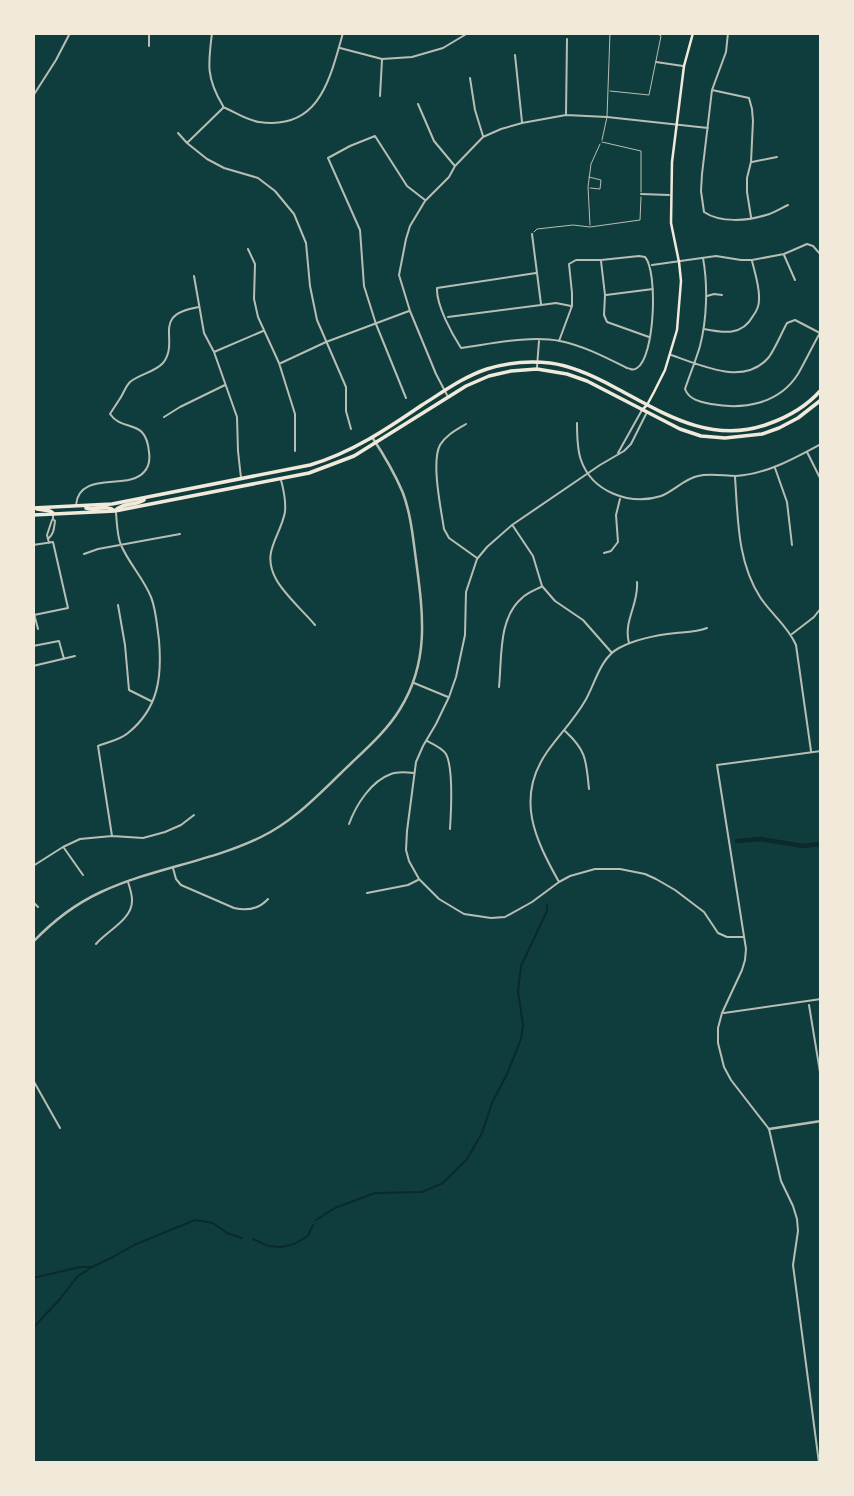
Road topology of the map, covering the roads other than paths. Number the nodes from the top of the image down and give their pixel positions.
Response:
1 (70, 33) edge
2 (149, 33) edge
3 (212, 33) edge
4 (343, 33) edge
5 (468, 33) edge
6 (610, 33) edge
7 (656, 33) edge
8 (693, 33) edge
9 (728, 33) edge
10 (567, 38) dead end
11 (149, 46) dead end
12 (339, 48) junction
13 (515, 55) dead end
14 (382, 59) junction
15 (656, 62) junction
16 (684, 66) junction
17 (470, 78) dead end
18 (712, 90) junction
19 (608, 91) junction
20 (33, 96) edge
21 (380, 96) dead end
22 (418, 104) dead end
23 (223, 107) junction
24 (566, 115) junction
25 (607, 117) junction
26 (522, 123) junction
27 (676, 125) junction
28 (708, 128) junction
29 (178, 133) dead end
30 (483, 137) junction
31 (602, 142) junction
32 (187, 143) junction
33 (777, 157) dead end
34 (751, 162) junction
35 (455, 166) junction
36 (589, 177) junction
37 (588, 187) junction
38 (641, 194) junction
39 (670, 195) junction
40 (425, 201) junction
41 (788, 205) dead end
42 (751, 218) junction
43 (590, 227) junction
44 (532, 234) joint
45 (248, 249) dead end
46 (784, 254) junction
47 (821, 255) edge
48 (703, 258) junction
49 (601, 260) junction
50 (752, 260) junction
51 (679, 262) junction
52 (651, 265) junction
53 (536, 273) junction
54 (194, 276) dead end
55 (795, 280) dead end
56 (653, 289) junction
57 (605, 295) junction
58 (722, 295) dead end
59 (706, 297) junction
60 (541, 305) junction
61 (572, 306) junction
62 (199, 307) junction
63 (410, 311) junction
64 (446, 317) junction
65 (376, 324) junction
66 (703, 329) junction
67 (264, 330) junction
68 (820, 332) edge
69 (650, 337) junction
70 (539, 340) junction
71 (559, 341) junction
72 (326, 342) junction
73 (214, 352) junction
74 (670, 355) junction
75 (279, 363) junction
76 (538, 363) junction
77 (694, 363) junction
78 (537, 369) junction
79 (226, 384) junction
80 (821, 390) edge
81 (445, 391) junction
82 (449, 397) junction
83 (406, 398) dead end
84 (821, 400) edge
85 (647, 405) junction
86 (644, 411) junction
87 (164, 418) dead end
88 (577, 423) dead end
89 (466, 424) dead end
90 (351, 429) dead end
91 (372, 438) junction
92 (376, 443) junction
93 (821, 444) edge
94 (295, 451) dead end
95 (807, 452) junction
96 (617, 454) junction
97 (774, 467) junction
98 (588, 473) junction
99 (735, 476) junction
100 (242, 479) junction
101 (281, 479) junction
102 (821, 480) edge
103 (145, 498) junction
104 (621, 498) junction
105 (76, 507) junction
106 (83, 507) junction
107 (34, 508) edge
108 (115, 510) junction
109 (33, 515) edge
110 (53, 517) junction
111 (512, 525) junction
112 (48, 531) junction
113 (53, 532) junction
114 (180, 534) dead end
115 (49, 541) junction
116 (121, 544) junction
117 (33, 545) edge
118 (792, 545) dead end
119 (604, 553) dead end
120 (84, 554) dead end
121 (477, 559) junction
122 (637, 582) dead end
123 (542, 586) junction
124 (118, 605) dead end
125 (821, 608) edge
126 (33, 610) edge
127 (34, 615) edge
128 (315, 625) dead end
129 (707, 628) dead end
130 (38, 629) dead end
131 (792, 634) junction
132 (629, 644) junction
133 (33, 646) edge
134 (612, 653) junction
135 (75, 656) dead end
136 (64, 659) junction
137 (33, 666) edge
138 (413, 682) junction
139 (499, 687) dead end
140 (449, 697) junction
141 (152, 701) junction
142 (565, 731) junction
143 (426, 741) junction
144 (821, 751) edge
145 (812, 752) junction
146 (415, 773) junction
147 (589, 789) dead end
148 (194, 815) dead end
149 (349, 824) dead end
150 (450, 830) dead end
151 (112, 836) junction
152 (63, 847) junction
153 (33, 866) edge
154 (172, 867) junction
155 (83, 875) dead end
156 (419, 879) junction
157 (128, 881) junction
158 (559, 882) junction
159 (367, 893) dead end
160 (268, 899) dead end
161 (33, 902) edge
162 (38, 907) dead end
163 (744, 937) junction
164 (33, 942) edge
165 (96, 944) dead end
166 (821, 999) edge
167 (809, 1005) dead end
168 (722, 1013) junction
169 (821, 1078) edge
170 (33, 1080) edge
171 (821, 1121) edge
172 (60, 1128) dead end
173 (769, 1129) junction
174 (819, 1463) edge

1 - 20 street
2 - 11 street
3 - 23 street
4 - 12 street
5 - 14 street
6 - 19 lane
7 - 15 lane
8 - 16 main road
9 - 18 street
10 - 24 street
12 - 14 street
12 - 23 street
13 - 26 street
14 - 21 street
15 - 16 street
15 - 19 lane
16 - 27 main road
17 - 30 street
18 - 28 street
18 - 34 street
19 - 25 lane
22 - 35 street
23 - 32 street
24 - 25 street
24 - 26 street
25 - 27 street
25 - 31 lane
26 - 30 street
27 - 28 street
27 - 39 main road
28 - 42 street
29 - 32 street
30 - 35 street
31 - 36 lane
31 - 38 lane
32 - 72 street
33 - 34 street
34 - 42 street
35 - 40 street
36 - 37 lane
36 - 37 lane
37 - 43 lane
38 - 39 street
38 - 43 lane
39 - 51 main road
40 - 63 street
40 - 65 street
41 - 42 street
43 - 44 lane
44 - 53 street
45 - 67 street
46 - 47 street
46 - 50 street
46 - 55 street
48 - 50 street
48 - 51 street
48 - 59 street
49 - 52 street
49 - 57 street
49 - 61 street
50 - 66 street
51 - 52 street
51 - 74 main road
52 - 56 street
53 - 60 street
53 - 64 street
54 - 62 street
56 - 57 street
56 - 69 street
57 - 69 street
58 - 59 street
59 - 66 street
60 - 61 street
60 - 64 street
61 - 71 street
62 - 73 street
62 - 105 street
63 - 65 street
63 - 81 street
64 - 70 street
65 - 72 street
65 - 83 street
66 - 77 street
67 - 73 street
67 - 75 street
68 - 77 street
68 - 77 street
69 - 71 street
70 - 71 street
70 - 76 street
72 - 75 street
72 - 90 street
73 - 79 street
74 - 77 street
74 - 85 main road
75 - 94 street
76 - 78 street
76 - 81 main road
76 - 85 main road
78 - 82 main road
78 - 86 main road
79 - 87 street
79 - 100 street
80 - 85 main road
81 - 82 street
81 - 91 main road
82 - 92 main road
84 - 86 main road
85 - 86 main road
86 - 96 street
86 - 96 street
88 - 98 street
89 - 121 street
91 - 92 street
91 - 100 main road
92 - 101 main road
92 - 138 street
93 - 95 street
95 - 97 street
95 - 102 street
96 - 98 street
97 - 99 street
97 - 118 street
98 - 104 street
98 - 111 street
99 - 104 street
99 - 131 street
100 - 103 main road
101 - 108 main road
101 - 128 street
103 - 106 main road
103 - 108 main road
104 - 119 street
105 - 106 main road
105 - 107 main road
106 - 108 main road
107 - 110 main road
108 - 110 main road
108 - 116 street
109 - 110 main road
110 - 112 street
110 - 113 street
111 - 121 street
111 - 123 street
112 - 113 street
112 - 115 street
113 - 115 street
114 - 116 street
115 - 117 street
115 - 127 street
116 - 120 street
116 - 141 street
121 - 140 street
122 - 132 street
123 - 134 street
123 - 139 street
124 - 141 street
125 - 131 street
126 - 127 street
127 - 130 street
129 - 132 street
131 - 145 street
132 - 134 street
133 - 136 street
134 - 142 street
135 - 136 street
136 - 137 street
138 - 140 street
138 - 154 street
140 - 143 street
141 - 151 street
142 - 147 street
142 - 158 street
143 - 146 street
143 - 150 street
144 - 145 street
145 - 163 street
146 - 149 street
146 - 156 street
148 - 151 street
151 - 152 street
152 - 153 street
152 - 155 street
154 - 157 street
154 - 160 street
156 - 158 street
156 - 159 street
157 - 164 street
157 - 165 street
158 - 163 street
161 - 162 street
163 - 168 street
166 - 168 street
167 - 169 street
168 - 173 street
170 - 172 street
171 - 173 street
173 - 174 street

